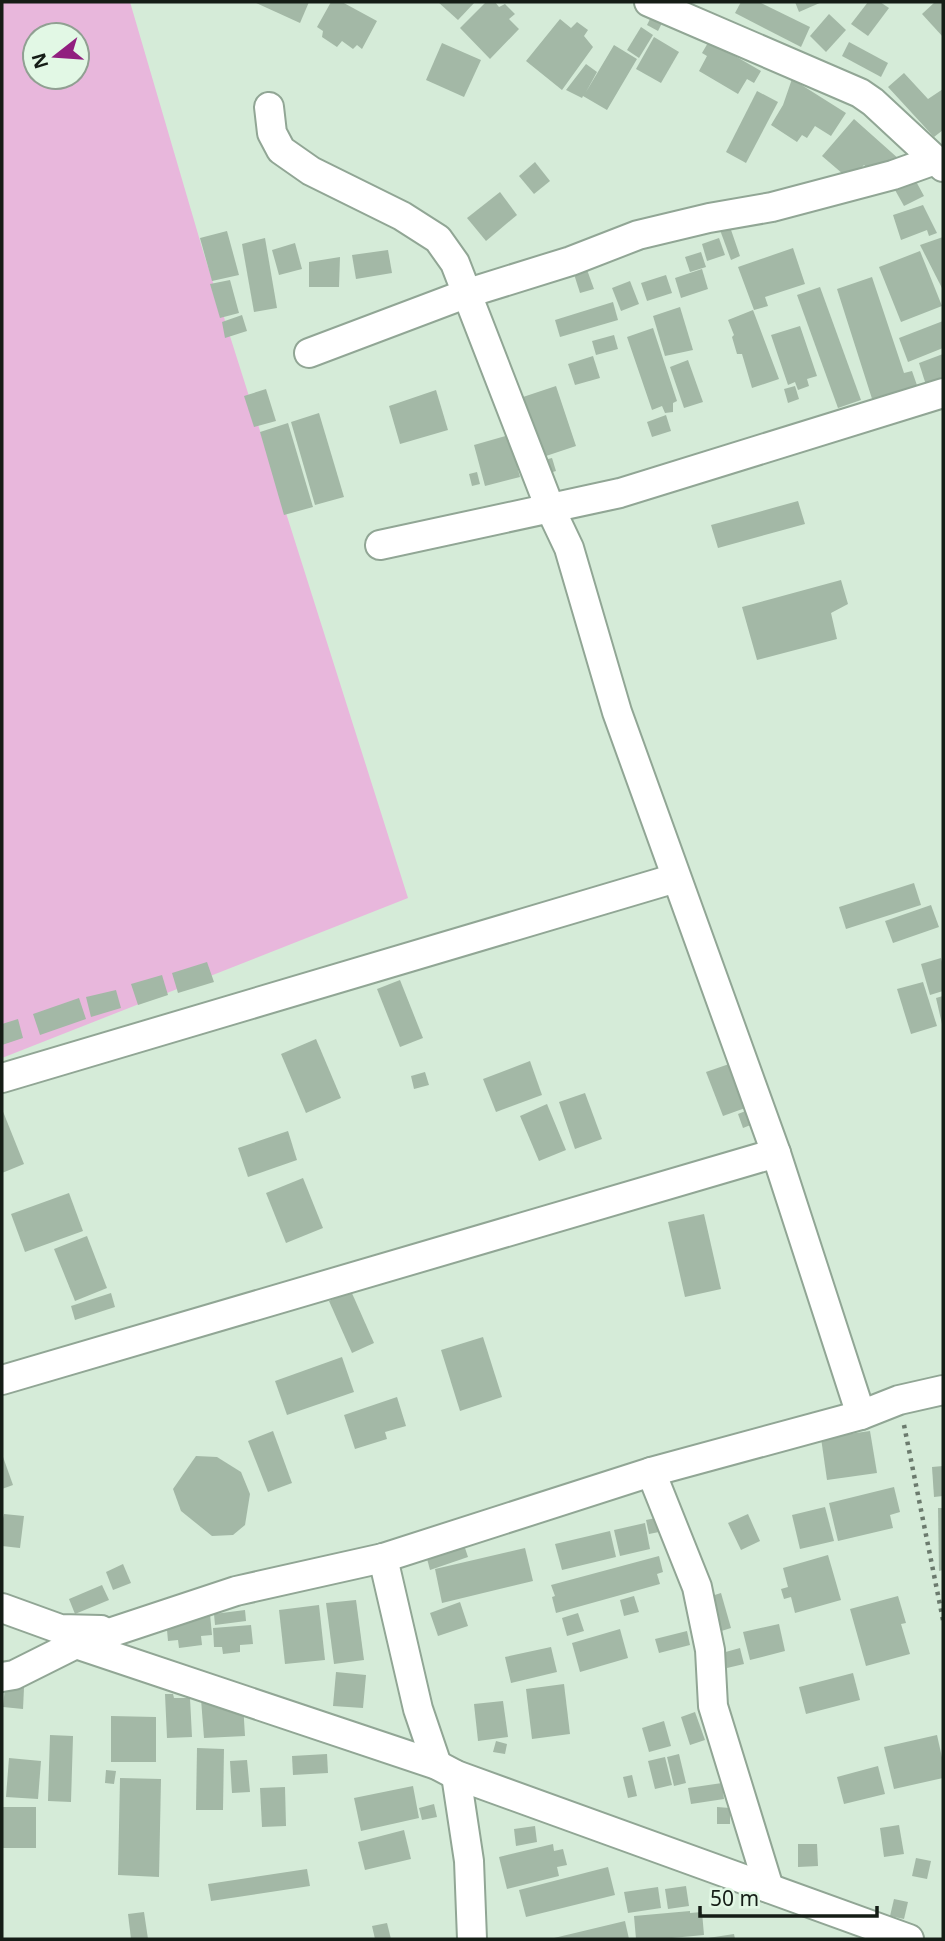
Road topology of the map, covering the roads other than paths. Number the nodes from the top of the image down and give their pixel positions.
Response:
1 (649, 2) edge
2 (268, 107) dead end
3 (939, 163) edge
4 (468, 293) junction
5 (309, 353) dead end
6 (943, 393) edge
7 (550, 508) junction
8 (380, 545) dead end
9 (676, 878) junction
10 (2, 1078) edge
11 (776, 1153) junction
12 (2, 1380) edge
13 (943, 1390) edge
14 (861, 1415) junction
15 (651, 1472) junction
16 (383, 1558) junction
17 (2, 1608) edge
18 (111, 1631) junction
19 (76, 1644) junction
20 (2, 1677) edge
21 (447, 1770) junction
22 (769, 1888) junction
23 (472, 1939) edge
24 (908, 1939) edge

1 - 3 street
2 - 4 street
3 - 4 street
4 - 5 street
4 - 7 street
6 - 7 street
7 - 8 street
7 - 9 street
9 - 10 street
9 - 11 street
11 - 12 street
11 - 14 street
13 - 14 street
14 - 15 street
15 - 16 street
15 - 22 street
16 - 18 street
16 - 21 street
17 - 18 street
18 - 19 street
19 - 20 street
19 - 21 street
21 - 22 street
21 - 23 street
22 - 24 street

